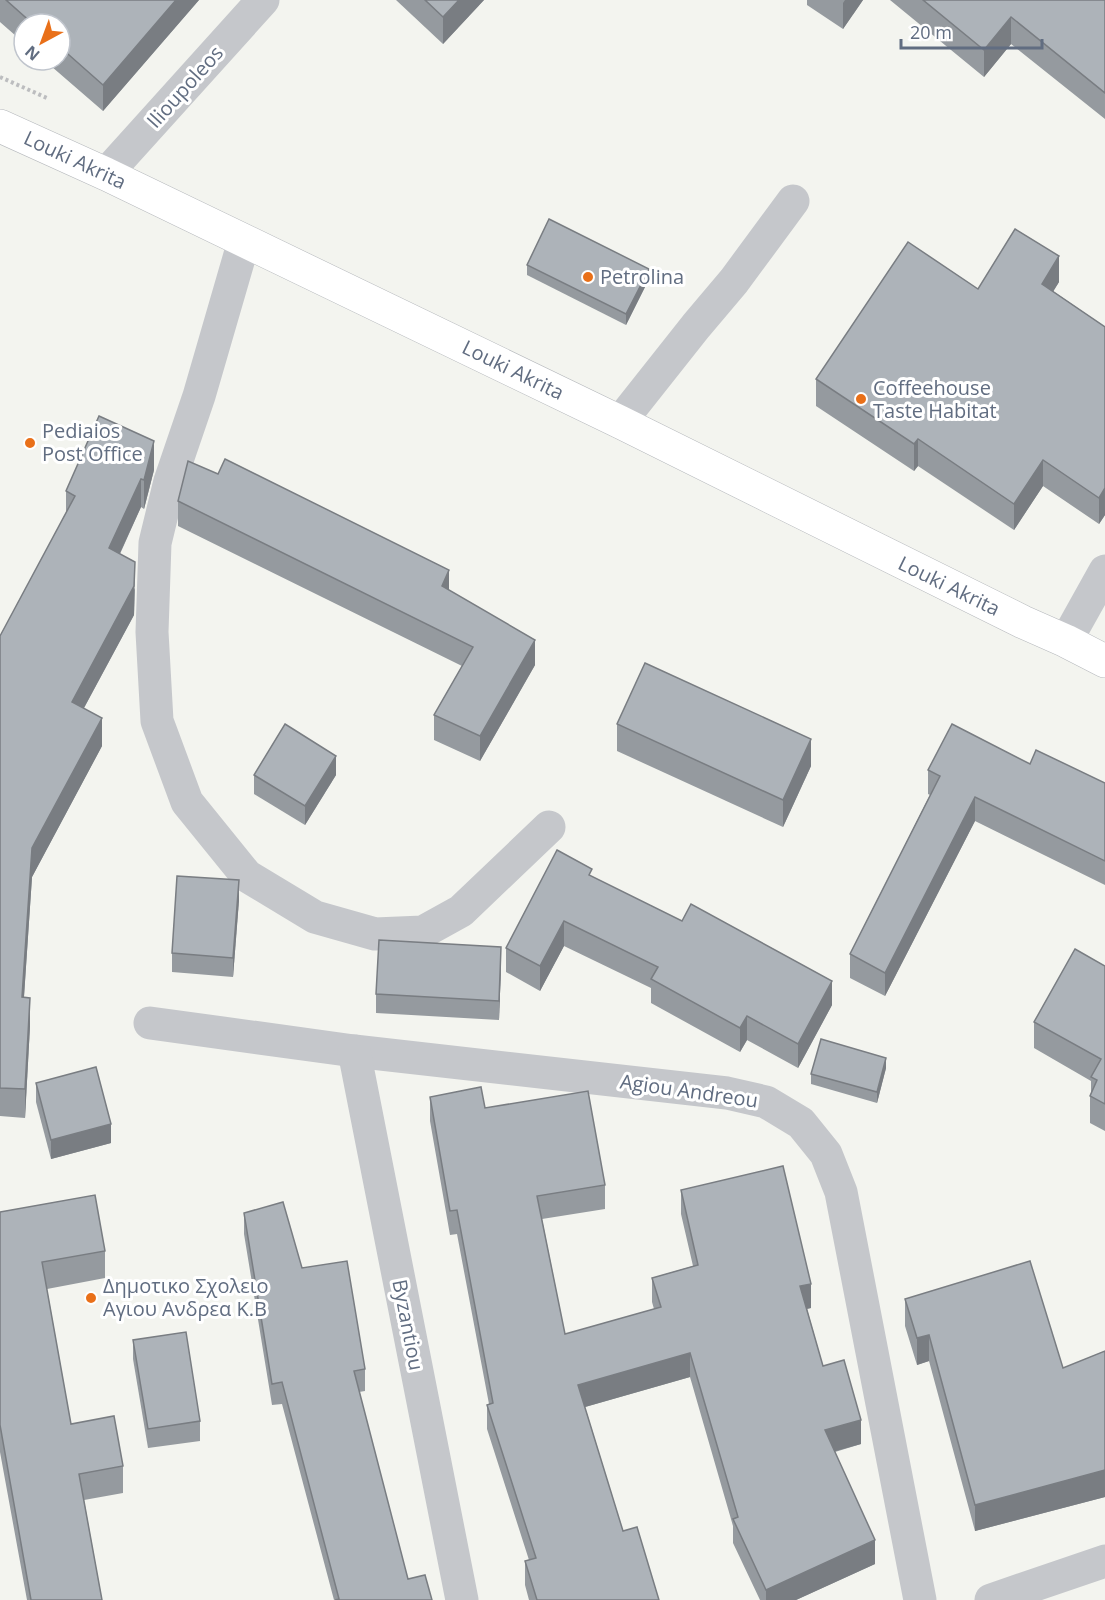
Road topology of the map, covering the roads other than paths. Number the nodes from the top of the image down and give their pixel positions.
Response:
1 (263, 0) edge
2 (0, 126) edge
3 (106, 174) junction
4 (793, 201) dead end
5 (244, 240) junction
6 (620, 422) junction
7 (1105, 571) edge
8 (1066, 641) junction
9 (1105, 661) edge
10 (549, 827) dead end
11 (150, 1023) dead end
12 (354, 1051) junction
13 (1105, 1561) edge
14 (462, 1600) edge
15 (920, 1600) edge
16 (991, 1600) edge

1 - 3 street, Ilioupoleos
2 - 3 main road, Louki Akrita
3 - 5 main road, Louki Akrita
4 - 6 street
5 - 6 main road, Louki Akrita
5 - 10 street
6 - 8 main road, Louki Akrita
7 - 8 street
8 - 9 main road, Louki Akrita
11 - 12 street, Agiou Andreou
12 - 14 street, Byzantiou
12 - 15 street, Agiou Andreou
13 - 16 street

